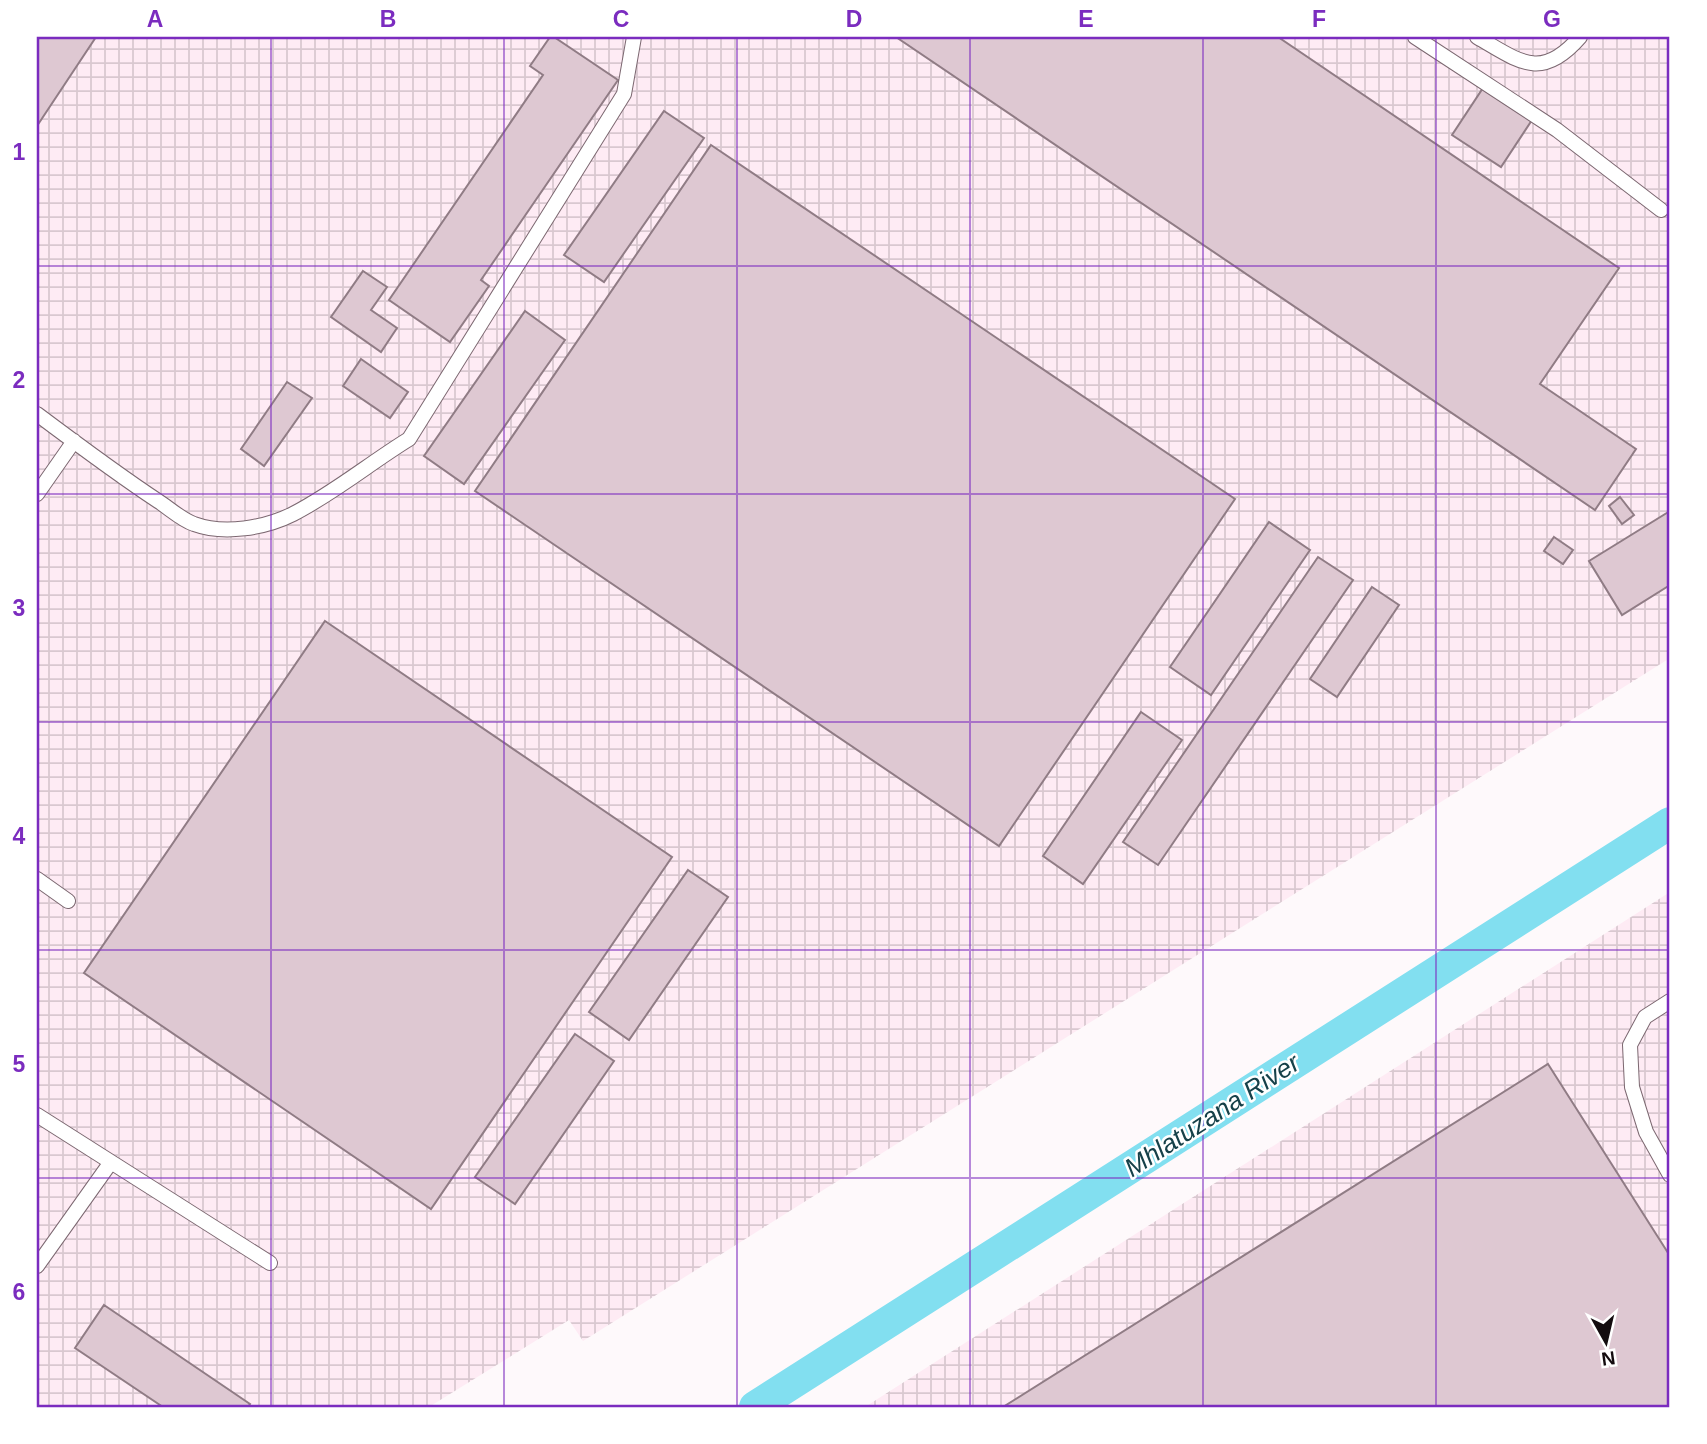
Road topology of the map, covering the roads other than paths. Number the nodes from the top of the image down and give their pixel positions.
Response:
1 (634, 37) edge
2 (1415, 37) edge
3 (1477, 37) edge
4 (1580, 37) edge
5 (1661, 211) dead end
6 (37, 414) edge
7 (74, 441) junction
8 (37, 494) edge
9 (37, 879) edge
10 (68, 901) dead end
11 (1670, 1001) edge
12 (37, 1115) edge
13 (111, 1162) junction
14 (1670, 1175) edge
15 (270, 1263) dead end
16 (37, 1266) edge

1 - 7 lane
2 - 5 lane
3 - 4 lane
6 - 7 lane
7 - 8 lane
9 - 10 lane
11 - 14 lane
12 - 13 lane
13 - 15 lane
13 - 16 lane

